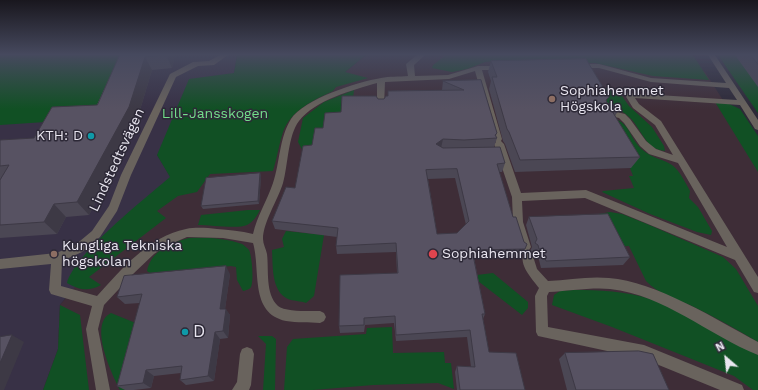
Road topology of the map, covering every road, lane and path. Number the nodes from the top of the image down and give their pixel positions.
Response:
1 (178, 73) edge
2 (411, 73) edge
3 (461, 73) edge
4 (479, 73) edge
5 (626, 73) edge
6 (724, 73) edge
7 (412, 79) junction
8 (381, 80) junction
9 (732, 86) junction
10 (742, 103) junction
11 (381, 105) edge
12 (605, 112) edge
13 (758, 127) edge
14 (681, 161) junction
15 (517, 197) junction
16 (257, 240) junction
17 (740, 257) junction
18 (57, 258) junction
19 (0, 264) edge
20 (545, 287) junction
21 (758, 288) edge
22 (99, 302) junction
23 (320, 318) dead end
24 (758, 348) edge
25 (247, 354) dead end
26 (103, 390) edge
27 (239, 390) edge
28 (737, 390) edge

1 - 18 street, Lindstedtsvägen
2 - 7 street
3 - 7 street
4 - 15 street
5 - 9 street
6 - 9 street
7 - 8 street
8 - 11 street
8 - 16 street
9 - 10 street
10 - 13 street
10 - 14 street
12 - 14 street
14 - 17 street
15 - 17 street
15 - 20 street
16 - 22 street
16 - 23 street
17 - 21 street
18 - 19 street, Lindstedtsvägen
18 - 22 street
20 - 24 street
20 - 28 street
22 - 26 street
25 - 27 street

